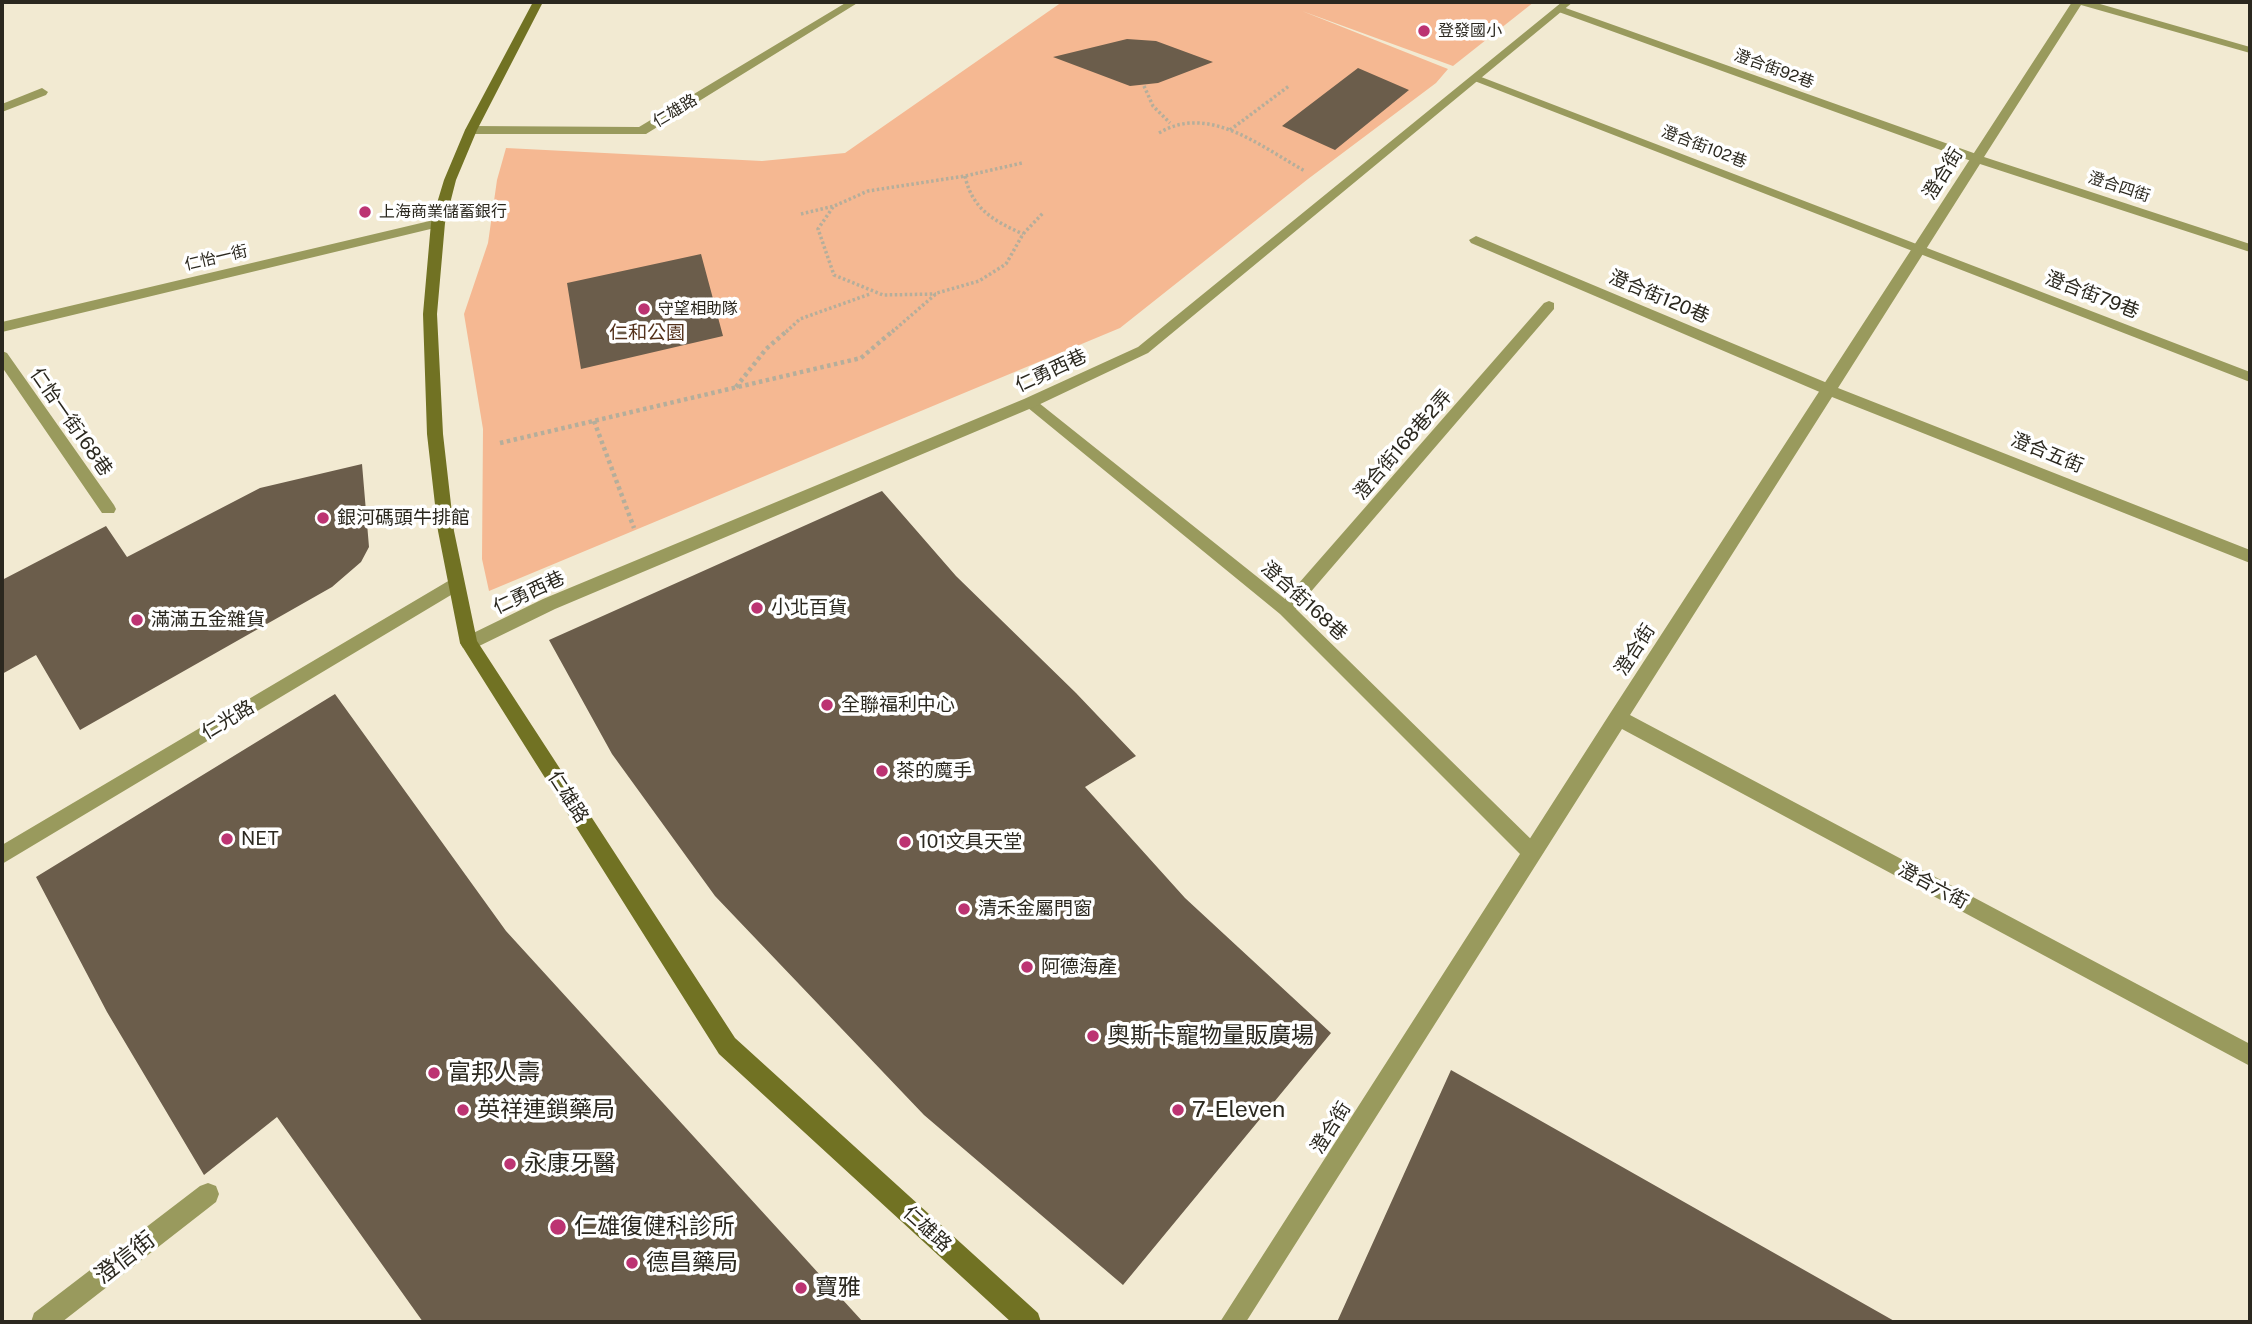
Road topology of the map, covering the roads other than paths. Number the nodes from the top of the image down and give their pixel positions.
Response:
1 (538, 2) edge
2 (854, 2) edge
3 (2080, 2) edge
4 (1564, 5) edge
5 (2250, 50) edge
6 (1476, 78) junction
7 (42, 92) dead end
8 (2, 108) edge
9 (471, 130) junction
10 (1978, 159) junction
11 (438, 223) junction
12 (1476, 240) dead end
13 (2250, 248) edge
14 (1920, 250) junction
15 (1549, 306) dead end
16 (2, 327) edge
17 (2, 356) edge
18 (2250, 377) edge
19 (1827, 388) junction
20 (1029, 403) junction
21 (108, 509) dead end
22 (2250, 557) edge
23 (455, 584) junction
24 (1286, 609) junction
25 (469, 643) junction
26 (1617, 718) junction
27 (1531, 852) junction
28 (2, 855) edge
29 (2250, 1055) edge
30 (208, 1194) dead end
31 (43, 1322) edge
32 (1029, 1322) edge
33 (1233, 1322) edge

1 - 9 street, 仁雄路
2 - 9 street, 仁雄路
3 - 5 street
3 - 10 street, 澄合街
4 - 6 street, 仁勇西巷
4 - 10 street, 澄合街92巷
6 - 14 street, 澄合街102巷
6 - 20 street, 仁勇西巷
7 - 8 street
9 - 11 street, 仁雄路
10 - 13 street, 澄合四街
10 - 14 street, 澄合街
11 - 16 street, 仁怡一街
11 - 23 street, 仁雄路
12 - 19 street, 澄合街120巷
14 - 18 street, 澄合街79巷
14 - 19 street, 澄合街
15 - 24 street, 澄合街168巷2弄
17 - 21 street, 仁怡一街168巷
19 - 22 street, 澄合五街
19 - 26 street, 澄合街
20 - 24 street, 澄合街168巷
20 - 25 street, 仁勇西巷
23 - 25 street, 仁雄路
23 - 28 street, 仁光路
24 - 27 street, 澄合街168巷
25 - 32 street, 仁雄路
26 - 27 street, 澄合街
26 - 29 street, 澄合六街
27 - 33 street, 澄合街
30 - 31 street, 澄信街

